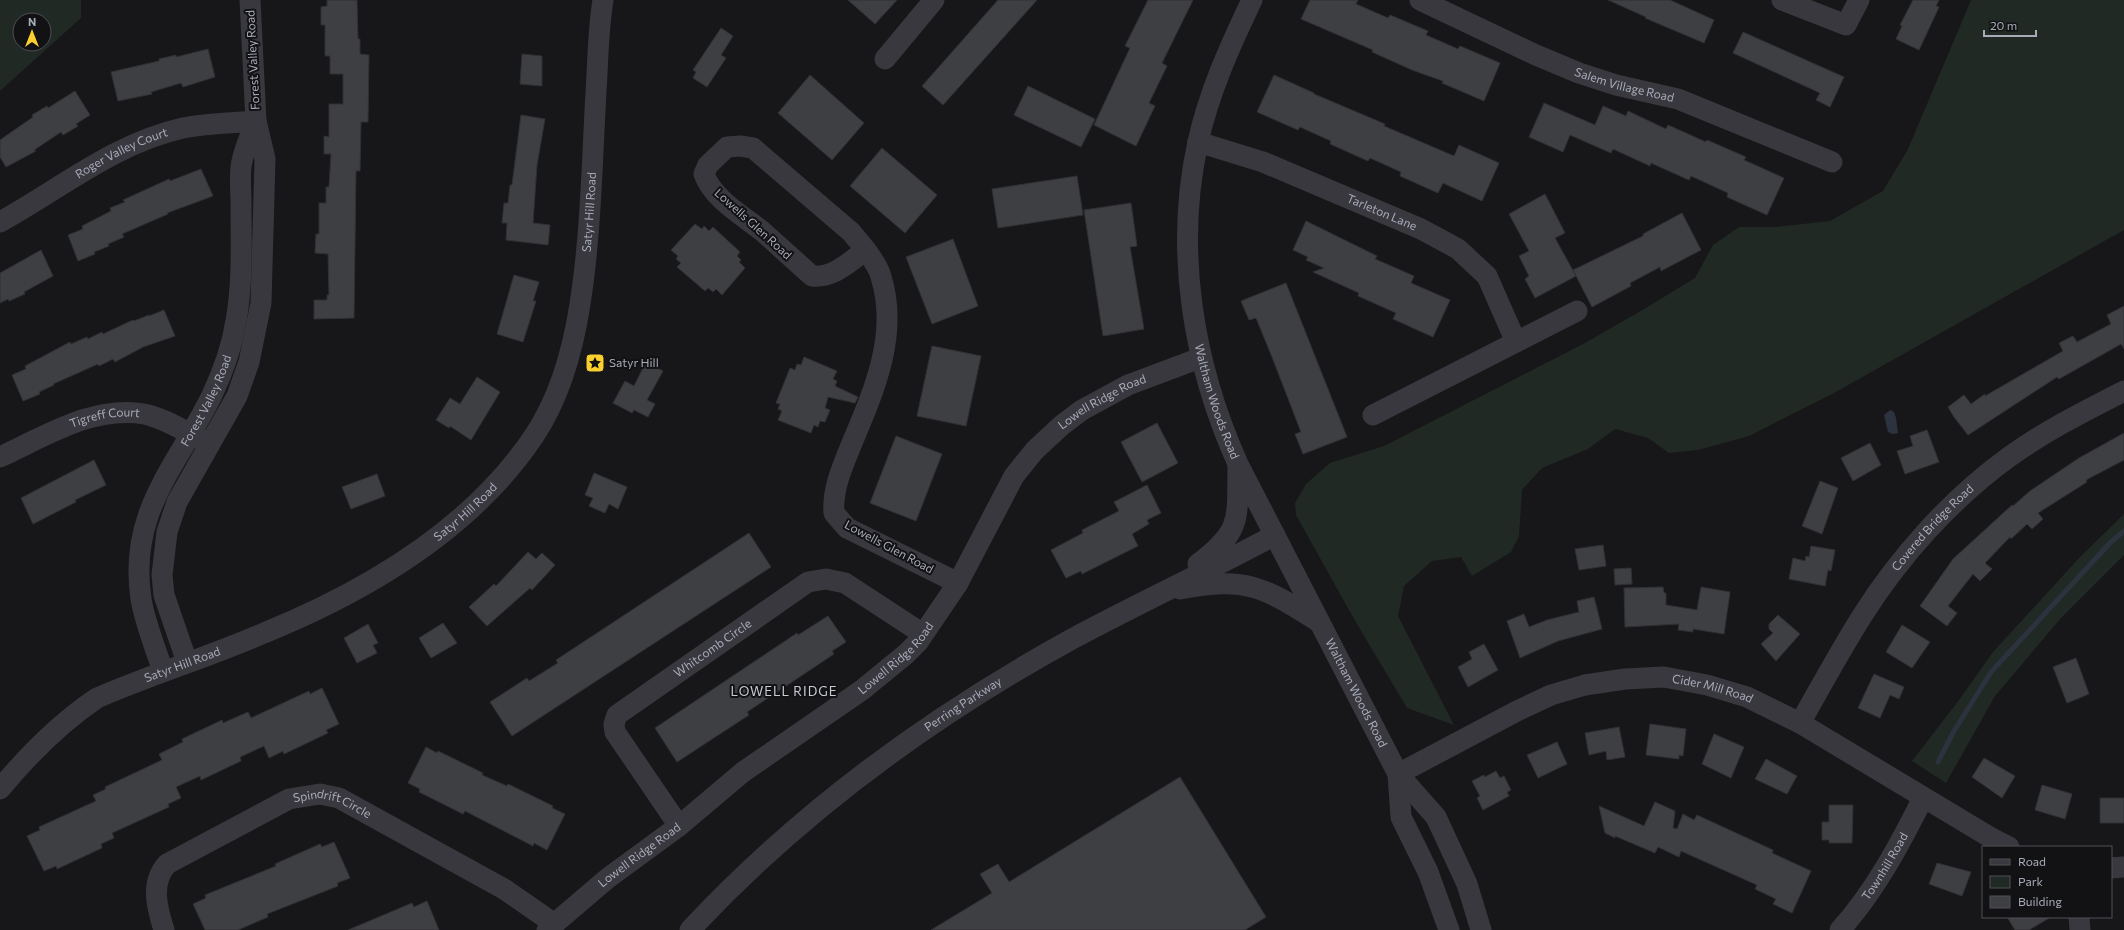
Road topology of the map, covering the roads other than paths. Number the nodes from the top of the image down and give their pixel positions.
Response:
1 (250, 0) edge
2 (603, 0) edge
3 (934, 0) edge
4 (1252, 0) edge
5 (1420, 0) edge
6 (1782, 0) edge
7 (1859, 0) edge
8 (885, 59) dead end
9 (256, 121) junction
10 (1198, 142) junction
11 (1832, 162) dead end
12 (0, 222) edge
13 (866, 250) junction
14 (1577, 311) dead end
15 (1516, 342) junction
16 (1200, 358) junction
17 (2124, 391) edge
18 (1373, 415) dead end
19 (190, 434) junction
20 (210, 444) junction
21 (0, 458) edge
22 (1238, 464) junction
23 (1275, 535) junction
24 (958, 583) junction
25 (1160, 593) junction
26 (1320, 622) junction
27 (923, 634) junction
28 (187, 662) junction
29 (163, 671) junction
30 (1800, 723) junction
31 (1398, 774) junction
32 (0, 789) edge
33 (1923, 798) junction
34 (679, 826) junction
35 (2008, 846) edge
36 (2124, 867) edge
37 (2112, 868) edge
38 (2079, 918) edge
39 (550, 927) edge
40 (164, 930) edge
41 (690, 930) edge
42 (1449, 930) edge
43 (1481, 930) edge
44 (1840, 930) edge
45 (2080, 930) edge

1 - 9 street, Forest Valley Road
2 - 28 street, Satyr Hill Road
3 - 8 street
4 - 10 street, Waltham Woods Road
5 - 11 street, Salem Village Road
6 - 7 street
9 - 12 street, Roger Valley Court
9 - 19 street, Forest Valley Road
9 - 20 street, Forest Valley Road
10 - 15 street, Tarleton Lane
10 - 16 street, Waltham Woods Road
13 - 13 street, Lowells Glen Road
13 - 24 street, Lowells Glen Road
14 - 15 street
15 - 18 street
16 - 22 street, Waltham Woods Road
16 - 24 street, Lowell Ridge Road
17 - 30 street, Covered Bridge Road
19 - 20 street, Tigreff Court
19 - 21 street, Tigreff Court
19 - 29 street, Forest Valley Road
20 - 28 street, Forest Valley Road
22 - 23 street, Waltham Woods Road
22 - 25 street
23 - 25 street, Perring Parkway
23 - 26 street, Waltham Woods Road
24 - 27 street, Lowell Ridge Road
25 - 26 street
25 - 41 street, Perring Parkway
26 - 31 street, Waltham Woods Road
27 - 34 street, Lowell Ridge Road
27 - 34 street, Whitcomb Circle
28 - 29 street, Satyr Hill Road
29 - 32 street, Satyr Hill Road
30 - 31 street, Cider Mill Road
30 - 33 street, Cider Mill Road
31 - 42 street, Waltham Woods Road
31 - 43 street, Waltham Woods Road
33 - 35 street, Cider Mill Road
33 - 44 street, Townhill Road
34 - 39 street, Lowell Ridge Road
36 - 37 street
38 - 45 street
39 - 40 street, Spindrift Circle

